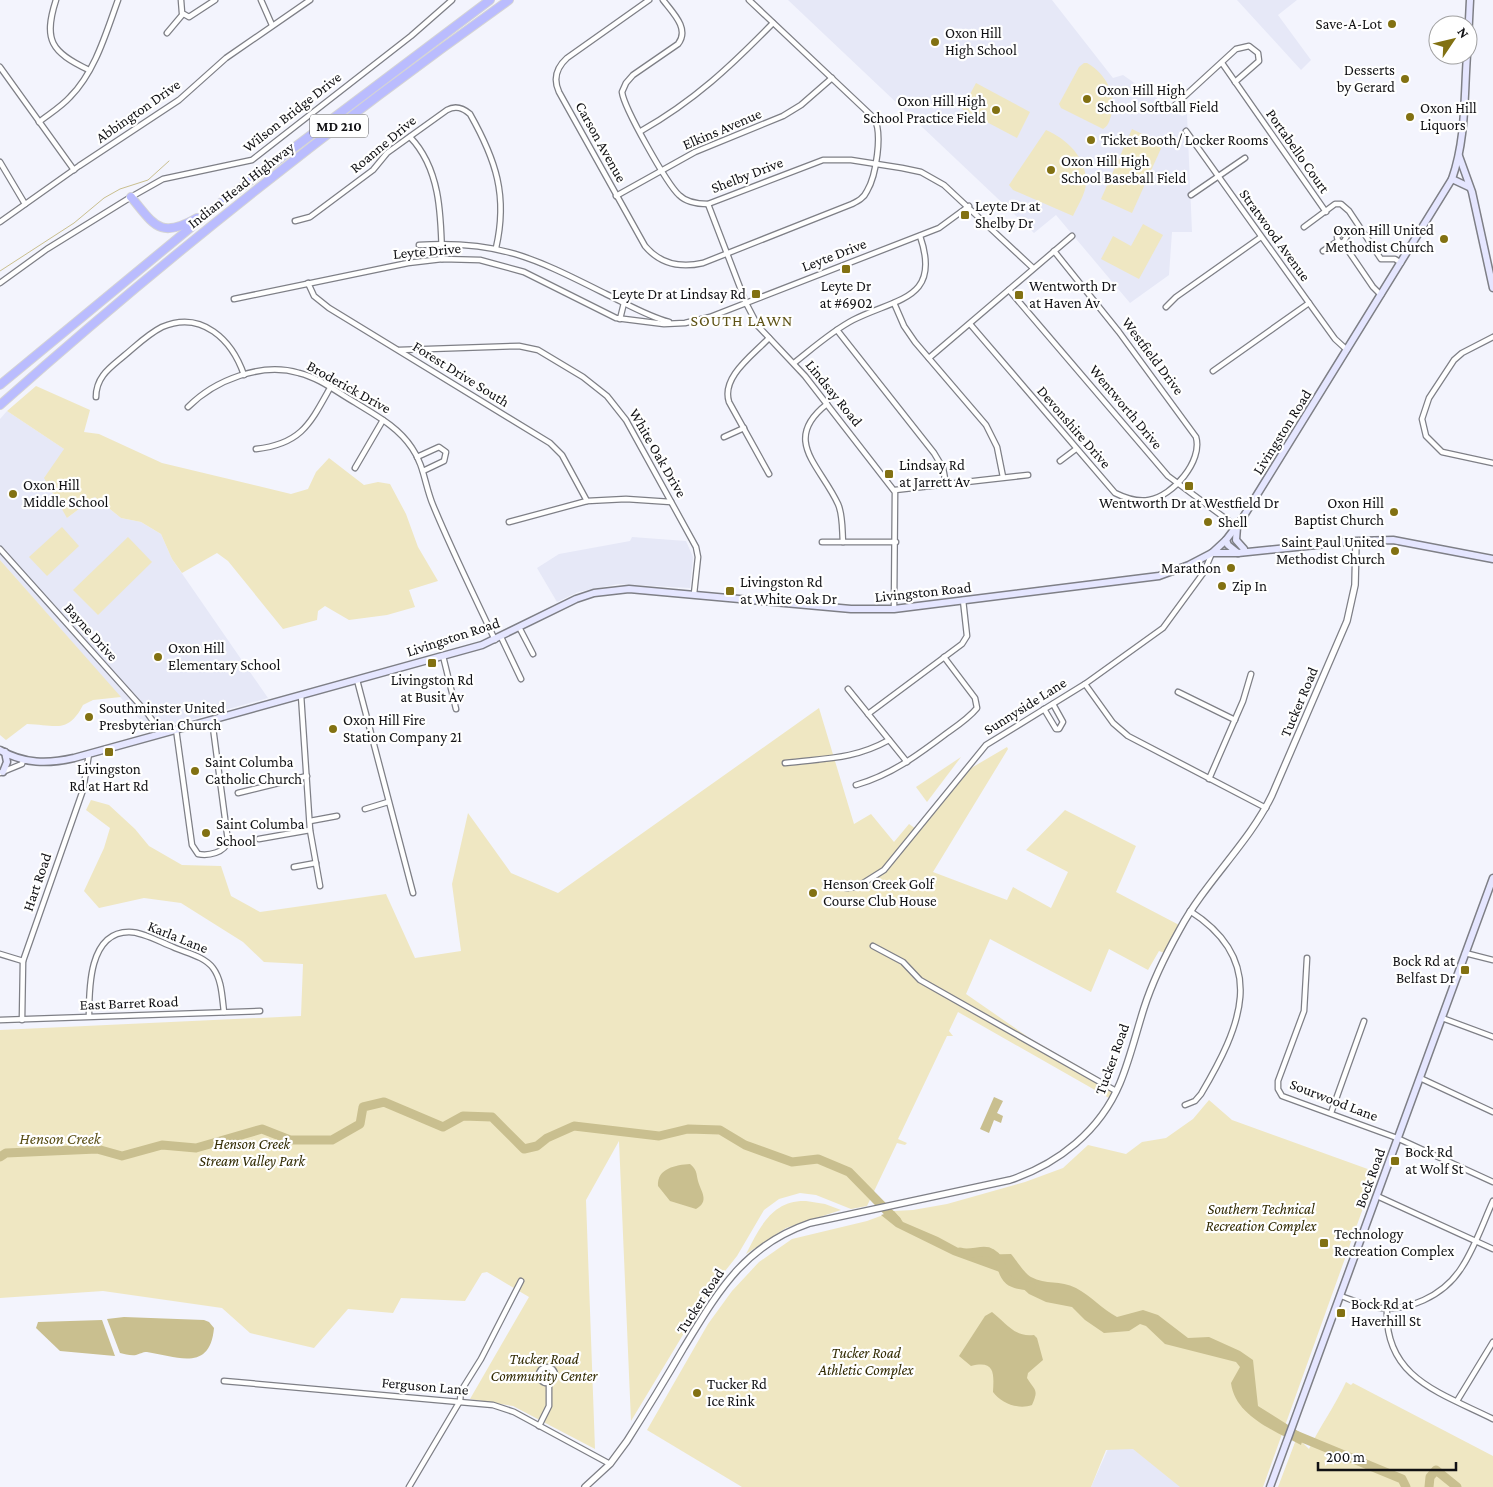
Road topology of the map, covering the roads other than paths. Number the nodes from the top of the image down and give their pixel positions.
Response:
1 (56, 0) edge
2 (118, 0) edge
3 (181, 0) edge
4 (215, 0) edge
5 (261, 0) edge
6 (310, 0) edge
7 (452, 0) edge
8 (490, 0) edge
9 (509, 0) edge
10 (649, 0) edge
11 (663, 0) edge
12 (749, 0) edge
13 (1470, 0) edge
14 (183, 15) junction
15 (1469, 15) edge
16 (773, 23) junction
17 (272, 25) junction
18 (167, 32) dead end
19 (1222, 63) junction
20 (1467, 65) edge
21 (0, 67) edge
22 (89, 70) junction
23 (832, 78) junction
24 (1235, 82) junction
25 (1175, 105) dead end
26 (39, 122) junction
27 (641, 131) junction
28 (1186, 131) dead end
29 (410, 137) junction
30 (1459, 156) junction
31 (1245, 158) dead end
32 (0, 162) edge
33 (875, 165) junction
34 (74, 170) junction
35 (662, 170) junction
36 (1218, 177) junction
37 (1452, 179) junction
38 (1470, 187) junction
39 (1190, 195) dead end
40 (131, 196) junction
41 (616, 196) junction
42 (25, 204) junction
43 (708, 204) junction
44 (218, 205) junction
45 (969, 206) junction
46 (1326, 212) junction
47 (295, 221) dead end
48 (0, 222) edge
49 (1304, 227) dead end
50 (920, 236) junction
51 (1072, 236) dead end
52 (1261, 236) junction
53 (442, 243) junction
54 (419, 245) dead end
55 (496, 248) junction
56 (1054, 251) junction
57 (1323, 251) dead end
58 (727, 253) junction
59 (442, 259) junction
60 (1401, 263) junction
61 (1033, 268) junction
62 (308, 283) junction
63 (0, 284) edge
64 (1493, 288) edge
65 (1009, 290) junction
66 (1381, 295) junction
67 (234, 299) dead end
68 (624, 303) junction
69 (746, 303) junction
70 (894, 303) junction
71 (1309, 303) junction
72 (1166, 307) dead end
73 (620, 319) junction
74 (673, 324) junction
75 (970, 324) junction
76 (837, 330) junction
77 (1493, 337) edge
78 (769, 338) junction
79 (399, 350) junction
80 (1347, 350) junction
81 (929, 358) junction
82 (794, 363) junction
83 (1213, 371) dead end
84 (244, 375) junction
85 (0, 385) edge
86 (330, 388) junction
87 (96, 396) dead end
88 (827, 404) junction
89 (0, 405) edge
90 (188, 407) dead end
91 (383, 420) junction
92 (744, 428) junction
93 (724, 437) dead end
94 (256, 449) dead end
95 (1076, 449) junction
96 (417, 457) junction
97 (1060, 461) dead end
98 (1493, 463) edge
99 (355, 468) dead end
100 (423, 471) junction
101 (769, 474) dead end
102 (1028, 475) dead end
103 (1003, 477) junction
104 (1177, 483) junction
105 (946, 484) junction
106 (894, 490) junction
107 (587, 501) junction
108 (671, 502) junction
109 (509, 522) dead end
110 (1237, 527) junction
111 (1226, 540) junction
112 (1356, 541) junction
113 (822, 542) dead end
114 (843, 542) junction
115 (896, 542) junction
116 (0, 550) edge
117 (1243, 551) junction
118 (1212, 553) junction
119 (1493, 559) edge
120 (694, 594) junction
121 (963, 600) junction
122 (894, 609) junction
123 (519, 627) junction
124 (498, 638) junction
125 (533, 654) dead end
126 (443, 656) junction
127 (944, 657) junction
128 (1251, 674) dead end
129 (521, 679) dead end
130 (357, 680) junction
131 (1085, 684) junction
132 (848, 689) dead end
133 (1178, 692) dead end
134 (301, 695) junction
135 (1052, 704) junction
136 (456, 709) dead end
137 (1044, 709) junction
138 (868, 714) junction
139 (212, 720) junction
140 (1235, 720) junction
141 (176, 729) junction
142 (161, 733) junction
143 (889, 740) junction
144 (2, 751) edge
145 (89, 754) junction
146 (23, 760) junction
147 (907, 762) junction
148 (785, 763) dead end
149 (1, 773) edge
150 (307, 776) junction
151 (1210, 779) junction
152 (856, 784) dead end
153 (238, 794) dead end
154 (388, 802) junction
155 (1266, 808) junction
156 (365, 809) dead end
157 (337, 816) dead end
158 (310, 821) junction
159 (310, 830) junction
160 (259, 839) dead end
161 (316, 864) junction
162 (294, 867) dead end
163 (1493, 878) edge
164 (826, 884) dead end
165 (320, 886) dead end
166 (413, 893) dead end
167 (1190, 911) junction
168 (873, 946) dead end
169 (1465, 953) junction
170 (0, 954) edge
171 (1307, 958) dead end
172 (1493, 960) edge
173 (23, 961) junction
174 (260, 1011) dead end
175 (224, 1012) junction
176 (88, 1016) junction
177 (1442, 1018) junction
178 (0, 1020) edge
179 (22, 1020) junction
180 (1364, 1021) dead end
181 (1493, 1037) edge
182 (1420, 1078) junction
183 (1116, 1091) junction
184 (1185, 1105) dead end
185 (1493, 1112) edge
186 (1331, 1113) junction
187 (1398, 1138) junction
188 (1493, 1182) edge
189 (1377, 1196) junction
190 (1493, 1201) edge
191 (1475, 1240) junction
192 (1493, 1249) edge
193 (521, 1281) dead end
194 (1341, 1296) junction
195 (1387, 1309) junction
196 (1493, 1342) edge
197 (224, 1381) dead end
198 (549, 1383) dead end
199 (460, 1401) junction
200 (1457, 1401) junction
201 (1493, 1419) edge
202 (539, 1426) junction
203 (610, 1464) junction
204 (409, 1487) edge
205 (585, 1487) edge
206 (1270, 1487) edge

1 - 22 street
2 - 22 street
3 - 14 street
4 - 14 street
5 - 17 street
6 - 17 street, Abbington Drive
7 - 40 street, Wilson Bridge Drive
8 - 44 highway, Indian Head Highway / MD 210
9 - 89 highway, Indian Head Highway / MD 210
10 - 41 street, Carson Avenue
11 - 27 street, Shelby Drive
12 - 16 street, Carson Avenue
13 - 15 main road
14 - 18 street
16 - 23 street, Carson Avenue
16 - 27 street
17 - 34 street, Abbington Drive
19 - 24 street, Portabello Court
19 - 24 street
19 - 25 street
20 - 30 main road, Livingston Road
21 - 26 street
22 - 26 street
23 - 33 street, Carson Avenue
23 - 35 street, Elkins Avenue
24 - 46 street, Portabello Court
26 - 34 street
27 - 35 street, Shelby Drive
28 - 36 street, Stratwood Avenue
29 - 47 street, Roanne Drive
29 - 53 street
29 - 55 street, Roanne Drive
30 - 37 main road, Livingston Road
30 - 38 main road
31 - 36 street
32 - 42 street
33 - 43 street, Shelby Drive
33 - 45 street, Shelby Drive
33 - 58 street, Carson Avenue
34 - 42 street, Abbington Drive
35 - 41 street, Elkins Avenue
35 - 43 street, Shelby Drive
36 - 39 street
36 - 52 street, Stratwood Avenue
37 - 38 main road
37 - 60 main road, Livingston Road
38 - 64 main road
40 - 44 highway
40 - 63 street, Wilson Bridge Drive
41 - 58 street, Carson Avenue
42 - 48 street, Abbington Drive
43 - 58 street, Lindsay Road
44 - 85 highway, Indian Head Highway / MD 210
45 - 50 street, Leyte Drive
45 - 61 street, Shelby Drive
46 - 49 street
46 - 60 street, Portabello Court
50 - 69 street, Leyte Drive
50 - 70 street
51 - 56 street
52 - 71 street, Stratwood Avenue
52 - 72 street
53 - 54 street, Leyte Drive
53 - 55 street, Leyte Drive
53 - 59 street
55 - 68 street, Leyte Drive
56 - 61 street
56 - 104 street, Westfield Drive
57 - 66 street
58 - 69 street, Lindsay Road
59 - 62 street, Leyte Drive
59 - 73 street, Leyte Drive
60 - 66 main road, Livingston Road
61 - 65 street
62 - 67 street, Leyte Drive
62 - 79 street, Forest Drive South
65 - 75 street
65 - 104 street, Wentworth Drive
66 - 80 main road, Livingston Road
68 - 73 street
68 - 74 street, Leyte Drive
69 - 74 street, Leyte Drive
69 - 78 street, Lindsay Road
70 - 76 street
70 - 81 street
71 - 80 street, Stratwood Avenue
71 - 83 street
73 - 74 street, Leyte Drive
75 - 81 street
75 - 95 street, Devonshire Drive
76 - 82 street
76 - 105 street
77 - 98 street
78 - 82 street, Lindsay Road
78 - 92 street
79 - 107 street, Forest Drive South
79 - 108 street, White Oak Drive
80 - 110 main road, Livingston Road
81 - 103 street
82 - 88 street, Lindsay Road
84 - 86 street, Broderick Drive
84 - 87 street
84 - 90 street, Broderick Drive
86 - 91 street, Broderick Drive
86 - 94 street
88 - 106 street, Lindsay Road
88 - 114 street
91 - 96 street, Broderick Drive
91 - 99 street
92 - 93 street
92 - 101 street
95 - 97 street
95 - 104 street, Devonshire Drive
96 - 100 street, Broderick Drive
96 - 100 street
100 - 124 street, Broderick Drive
102 - 103 street
103 - 105 street
104 - 110 street, Wentworth Drive
105 - 106 street
106 - 115 street
107 - 108 street
107 - 109 street
108 - 120 street, White Oak Drive
110 - 111 main road, Livingston Road
110 - 117 main road
111 - 117 main road
111 - 118 main road, Livingston Road
112 - 117 main road
112 - 119 main road
112 - 155 street, Tucker Road
113 - 114 street
114 - 115 street
115 - 122 street
116 - 142 street, Bayne Drive
117 - 118 main road
118 - 121 main road, Livingston Road
118 - 131 street, Sunnyside Lane
120 - 122 main road, Livingston Road
120 - 123 main road, Livingston Road
121 - 122 main road, Livingston Road
121 - 127 street
123 - 124 main road, Livingston Road
123 - 125 street
124 - 126 main road, Livingston Road
124 - 129 street, Broderick Drive
126 - 130 main road, Livingston Road
126 - 136 street
127 - 138 street
127 - 147 street
128 - 140 street
130 - 134 main road, Livingston Road
130 - 154 street
131 - 135 street, Sunnyside Lane
131 - 151 street
132 - 138 street
133 - 140 street
134 - 139 main road, Livingston Road
134 - 150 street
135 - 137 street, Sunnyside Lane
135 - 137 street
137 - 164 street, Sunnyside Lane
138 - 143 street
139 - 141 main road, Livingston Road
139 - 141 street
140 - 151 street
141 - 142 main road, Livingston Road
142 - 145 main road, Livingston Road
143 - 147 street
143 - 148 street
144 - 146 main road, Livingston Road
144 - 149 main road
145 - 146 main road, Livingston Road
145 - 173 street, Hart Road
146 - 149 street
147 - 152 street
150 - 153 street
150 - 158 street
151 - 155 street
154 - 156 street
154 - 166 street
155 - 167 street, Tucker Road
157 - 158 street
158 - 159 street
159 - 160 street
159 - 161 street
161 - 162 street
161 - 165 street
163 - 169 main road, Bock Road
167 - 183 street, Tucker Road
167 - 184 street
168 - 183 street
169 - 172 street
169 - 177 main road, Bock Road
170 - 173 street
171 - 186 street, Sourwood Lane
173 - 179 street, Hart Road
174 - 175 street, East Barret Road
175 - 176 street, East Barret Road
175 - 176 street, Karla Lane
176 - 179 street, East Barret Road
177 - 181 street
177 - 182 main road, Bock Road
178 - 179 street, East Barret Road
180 - 186 street
182 - 185 street
182 - 187 main road, Bock Road
183 - 203 street, Tucker Road
186 - 187 street, Sourwood Lane
187 - 188 street, Sourwood Lane
187 - 189 main road, Bock Road
189 - 191 street
189 - 194 main road, Bock Road
190 - 191 street
191 - 192 street
191 - 195 street
193 - 199 street
194 - 195 street
194 - 206 main road, Bock Road
195 - 200 street
196 - 200 street
197 - 199 street, Ferguson Lane
198 - 202 street
199 - 202 street, Ferguson Lane
199 - 204 street
200 - 201 street
202 - 203 street, Ferguson Lane
203 - 205 street, Tucker Road

